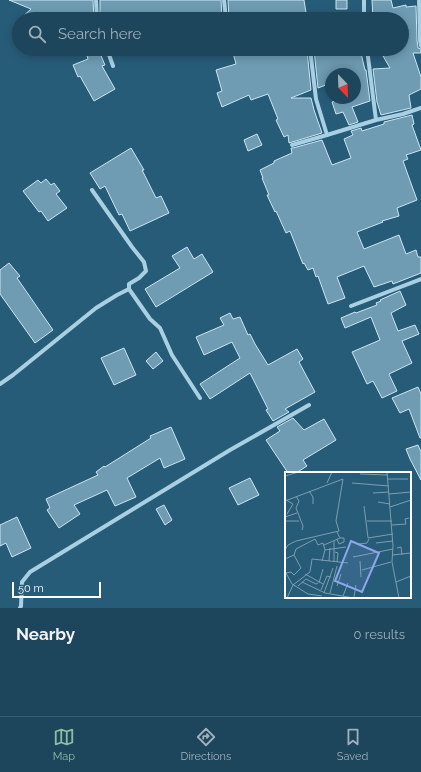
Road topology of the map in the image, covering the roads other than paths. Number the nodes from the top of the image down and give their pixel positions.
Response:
1 (96, 0) edge
2 (224, 0) edge
3 (364, 0) edge
4 (419, 0) edge
5 (97, 12) edge
6 (225, 12) edge
7 (364, 12) edge
8 (421, 46) edge
9 (109, 56) edge
10 (311, 56) edge
11 (369, 56) edge
12 (113, 66) dead end
13 (421, 108) edge
14 (376, 120) junction
15 (327, 136) junction
16 (292, 145) dead end
17 (92, 190) dead end
18 (421, 279) edge
19 (129, 289) junction
20 (351, 306) dead end
21 (0, 384) edge
22 (200, 398) dead end
23 (309, 404) dead end
24 (20, 608) edge

1 - 5 street
2 - 6 street
3 - 7 street
4 - 8 street
9 - 12 street
10 - 15 street
11 - 14 street
13 - 14 street
14 - 15 street
15 - 16 street
17 - 19 street
18 - 20 street
19 - 21 street
19 - 22 street
23 - 24 street

